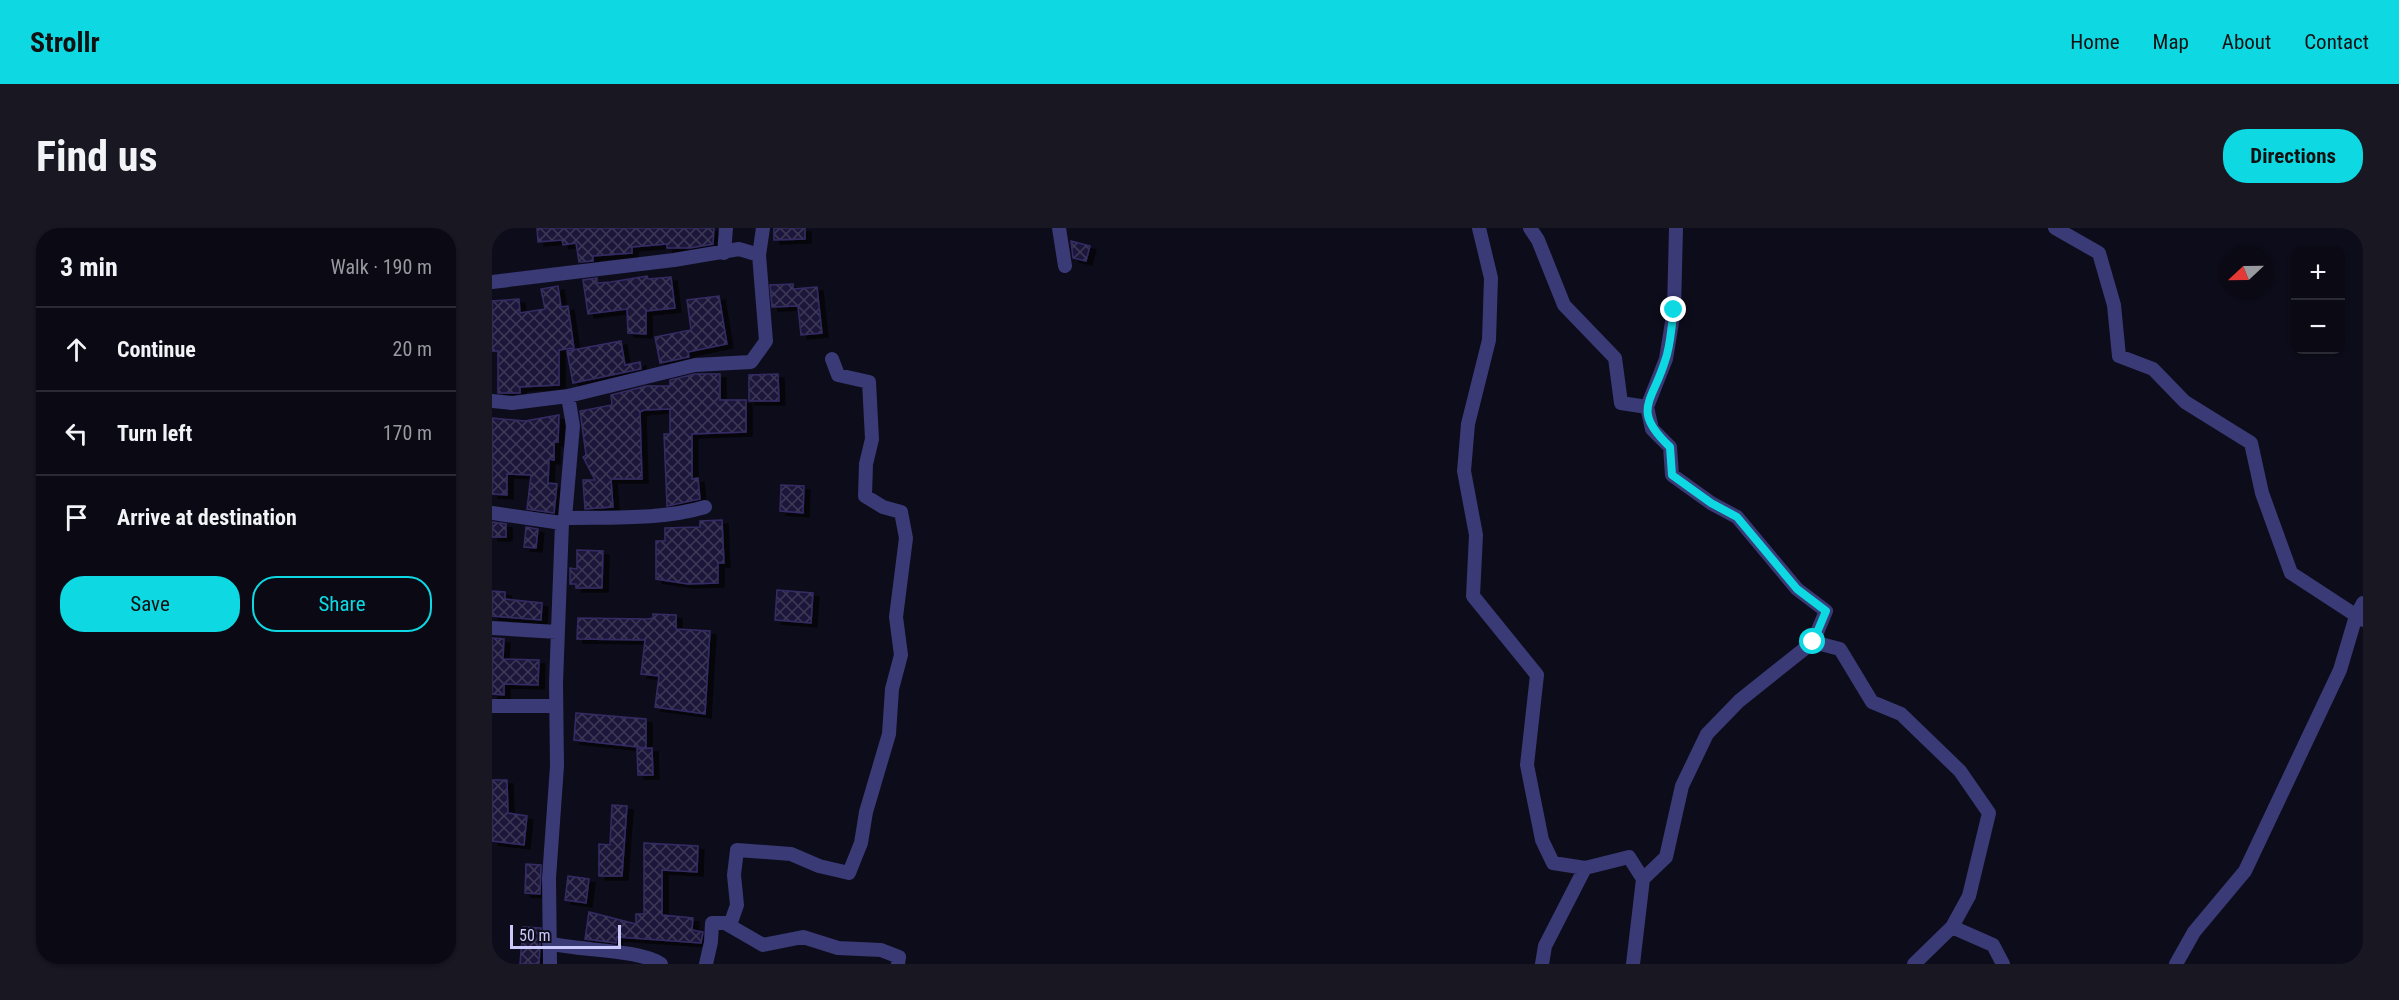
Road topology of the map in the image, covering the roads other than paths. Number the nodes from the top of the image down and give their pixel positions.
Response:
1 (726, 228) edge
2 (763, 228) edge
3 (1059, 228) edge
4 (1479, 228) edge
5 (1530, 228) edge
6 (1676, 228) edge
7 (2055, 228) edge
8 (724, 253) junction
9 (759, 255) junction
10 (1065, 266) dead end
11 (492, 282) edge
12 (832, 358) dead end
13 (568, 396) junction
14 (492, 401) edge
15 (1647, 407) junction
16 (705, 507) dead end
17 (492, 513) edge
18 (563, 520) junction
19 (2361, 613) edge
20 (492, 628) edge
21 (557, 632) junction
22 (1813, 642) junction
23 (492, 706) edge
24 (556, 706) junction
25 (1585, 868) junction
26 (1643, 879) junction
27 (730, 925) junction
28 (1952, 927) junction
29 (549, 943) junction
30 (902, 962) edge
31 (550, 964) edge
32 (661, 964) edge
33 (706, 964) edge
34 (1542, 964) edge
35 (1633, 964) edge
36 (1914, 964) edge
37 (2003, 964) edge
38 (2176, 964) edge

1 - 8 street
2 - 9 street
3 - 10 street
4 - 25 street
5 - 15 street
6 - 15 street
7 - 19 street
8 - 9 street
8 - 11 street
9 - 13 street
12 - 27 street
13 - 14 street
13 - 18 street
15 - 22 street
16 - 18 street
17 - 18 street
18 - 21 street
19 - 38 street
20 - 21 street
21 - 24 street
22 - 26 street
22 - 28 street
23 - 24 street
24 - 29 street
25 - 26 street
25 - 34 street
26 - 35 street
27 - 30 street
27 - 33 street
28 - 36 street
28 - 37 street
29 - 31 street
29 - 32 street

